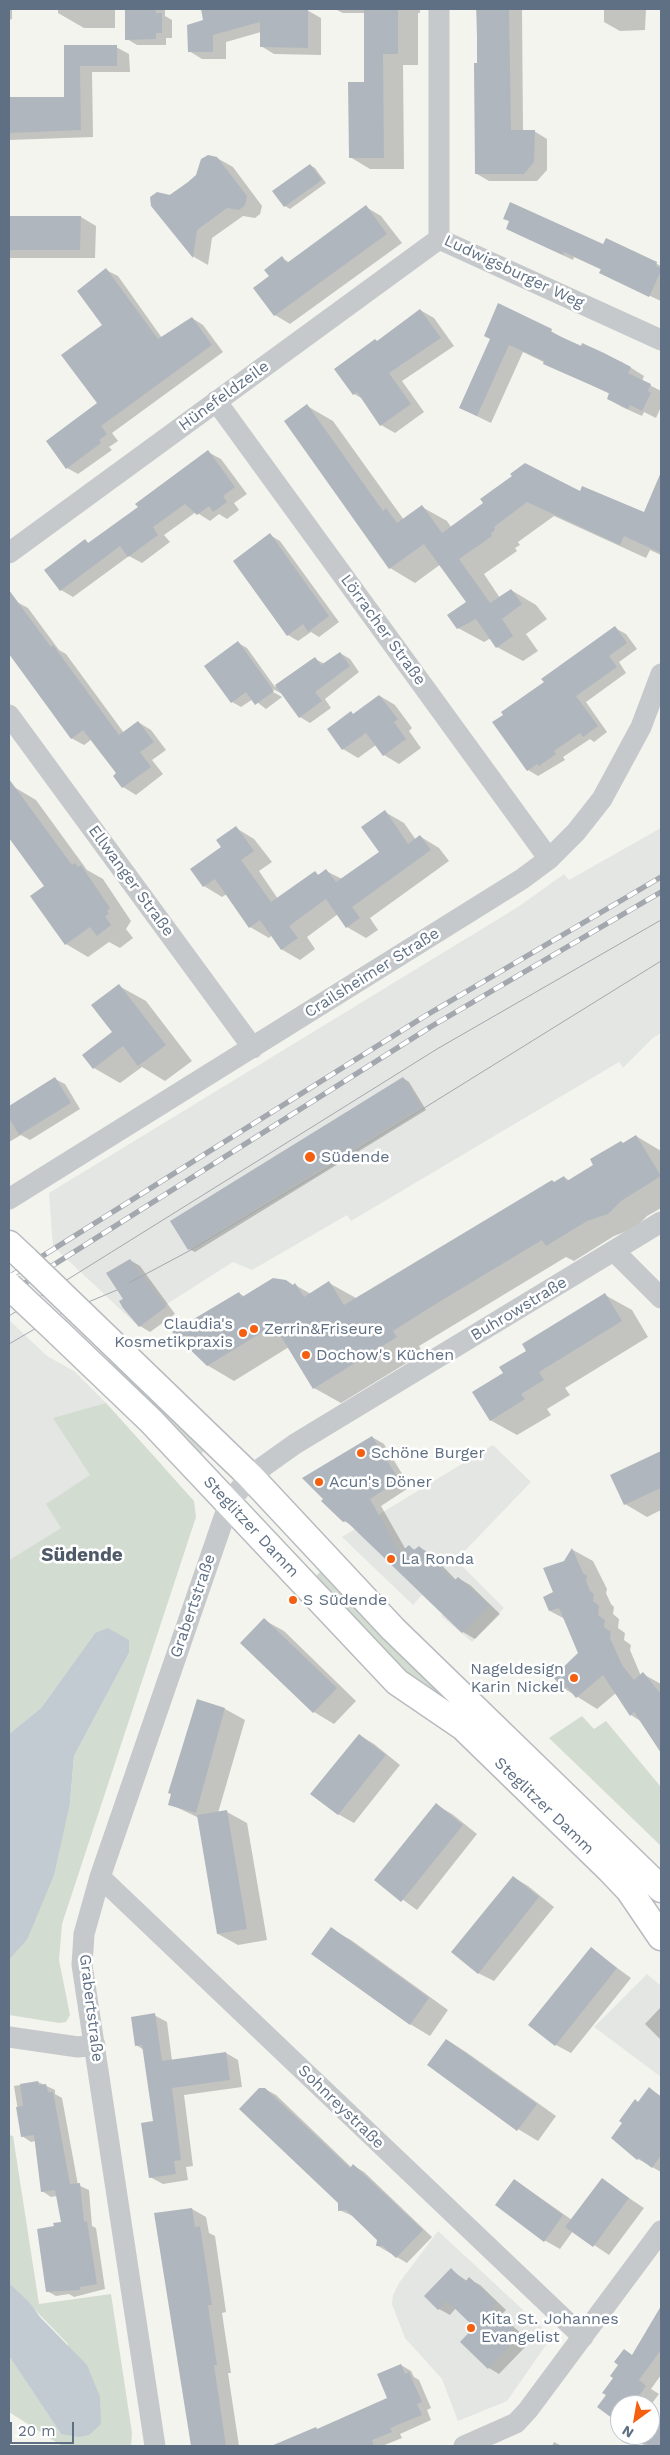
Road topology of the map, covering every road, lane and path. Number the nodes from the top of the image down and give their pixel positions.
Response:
1 (438, 9) edge
2 (439, 239) junction
3 (661, 340) edge
4 (216, 402) junction
5 (9, 553) edge
6 (661, 674) edge
7 (9, 715) edge
8 (549, 859) junction
9 (253, 1048) junction
10 (9, 1199) edge
11 (661, 1222) edge
12 (9, 1244) edge
13 (614, 1251) junction
14 (9, 1286) edge
15 (661, 1298) edge
16 (250, 1476) junction
17 (229, 1503) junction
18 (100, 1876) junction
19 (661, 1889) edge
20 (661, 1937) edge
21 (9, 2037) edge
22 (95, 2045) junction
23 (661, 2231) edge
24 (583, 2337) junction
25 (155, 2446) edge
26 (464, 2446) edge

1 - 2 street, Ludwigsburger Weg
2 - 3 street, Ludwigsburger Weg
2 - 4 street, Hünefeldzeile
4 - 5 street, Hünefeldzeile
4 - 8 street, Lörracher Straße
6 - 8 street, Crailsheimer Straße
7 - 9 street, Ellwanger Straße
8 - 9 street, Crailsheimer Straße
9 - 10 street, Crailsheimer Straße
11 - 13 street, Buhrowstraße
12 - 16 main road, Steglitzer Damm, bridge
13 - 15 street
13 - 16 street, Buhrowstraße
14 - 17 main road, Steglitzer Damm, bridge
16 - 17 street, Grabertstraße
16 - 19 main road, Steglitzer Damm
17 - 18 street, Grabertstraße
17 - 20 main road, Steglitzer Damm
18 - 22 street, Grabertstraße
18 - 24 street, Sohnreystraße
21 - 22 street
22 - 25 street, Grabertstraße
23 - 24 street
24 - 26 street

